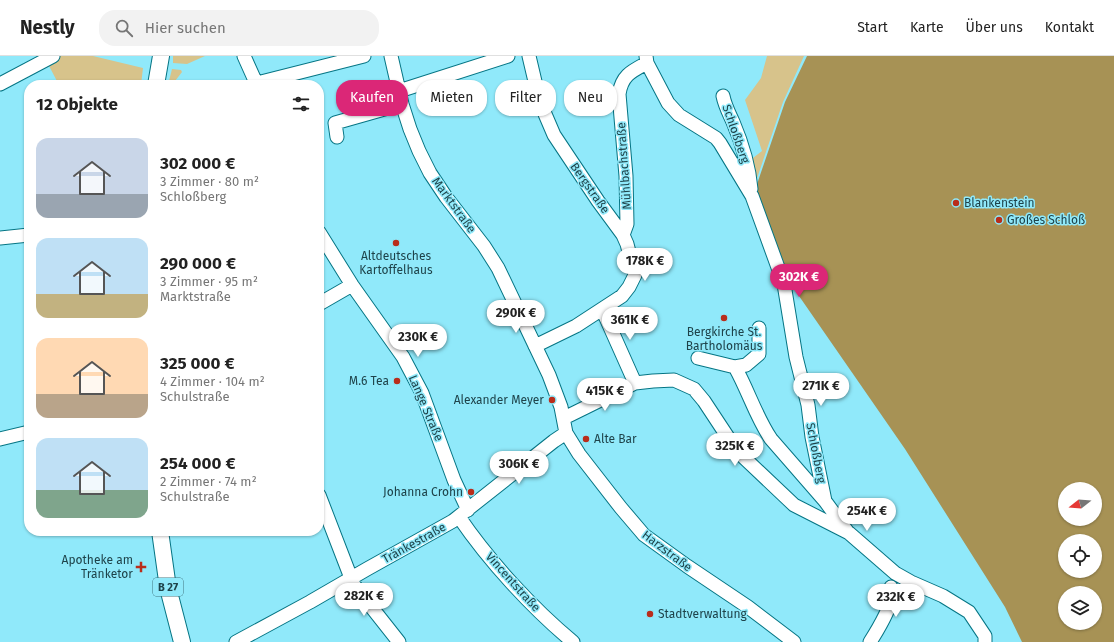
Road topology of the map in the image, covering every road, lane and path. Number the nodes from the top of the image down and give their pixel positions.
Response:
1 (53, 56) edge
2 (161, 56) edge
3 (244, 56) edge
4 (364, 56) edge
5 (391, 56) edge
6 (508, 56) edge
7 (529, 56) edge
8 (646, 59) edge
9 (157, 80) edge
10 (255, 80) edge
11 (272, 80) edge
12 (396, 80) edge
13 (0, 84) edge
14 (408, 88) edge
15 (723, 96) dead end
16 (360, 116) edge
17 (406, 116) edge
18 (337, 137) dead end
19 (752, 196) junction
20 (623, 235) junction
21 (24, 236) edge
22 (0, 238) edge
23 (324, 240) edge
24 (352, 285) junction
25 (324, 301) edge
26 (602, 309) junction
27 (759, 328) dead end
28 (535, 346) junction
29 (698, 358) dead end
30 (735, 367) junction
31 (635, 383) junction
32 (564, 418) junction
33 (24, 433) edge
34 (566, 433) junction
35 (0, 439) edge
36 (825, 501) junction
37 (324, 507) edge
38 (464, 514) junction
39 (849, 533) junction
40 (161, 536) edge
41 (351, 578) junction
42 (891, 587) dead end
43 (182, 642) edge
44 (236, 642) edge
45 (399, 642) edge
46 (573, 642) edge
47 (794, 642) edge
48 (870, 642) edge
49 (986, 642) edge

1 - 13 street
2 - 9 main road
3 - 10 street
4 - 11 street
5 - 12 street, Marktstraße
6 - 14 street
7 - 20 street, Bergstraße
8 - 19 street, Schloßberg
8 - 20 street, Mühlbachstraße
15 - 19 street, Schloßberg
16 - 18 street
17 - 28 street, Marktstraße
19 - 36 street, Schloßberg
20 - 26 street, Bergstraße
21 - 22 street
23 - 24 street, Lange Straße
24 - 25 street
24 - 38 street, Lange Straße
26 - 28 street, Bergstraße
26 - 31 street
27 - 30 street
28 - 32 street, Marktstraße
29 - 30 street
30 - 36 street
31 - 32 street
31 - 39 street
32 - 34 street
33 - 35 street
34 - 38 street, Tränkestraße
34 - 47 street, Harzstraße
36 - 39 street
37 - 41 street
38 - 41 street, Tränkestraße
38 - 46 street, Vincentstraße
39 - 49 street
40 - 43 main road, B 27
41 - 44 street, Tränkestraße
41 - 45 street
42 - 48 street

